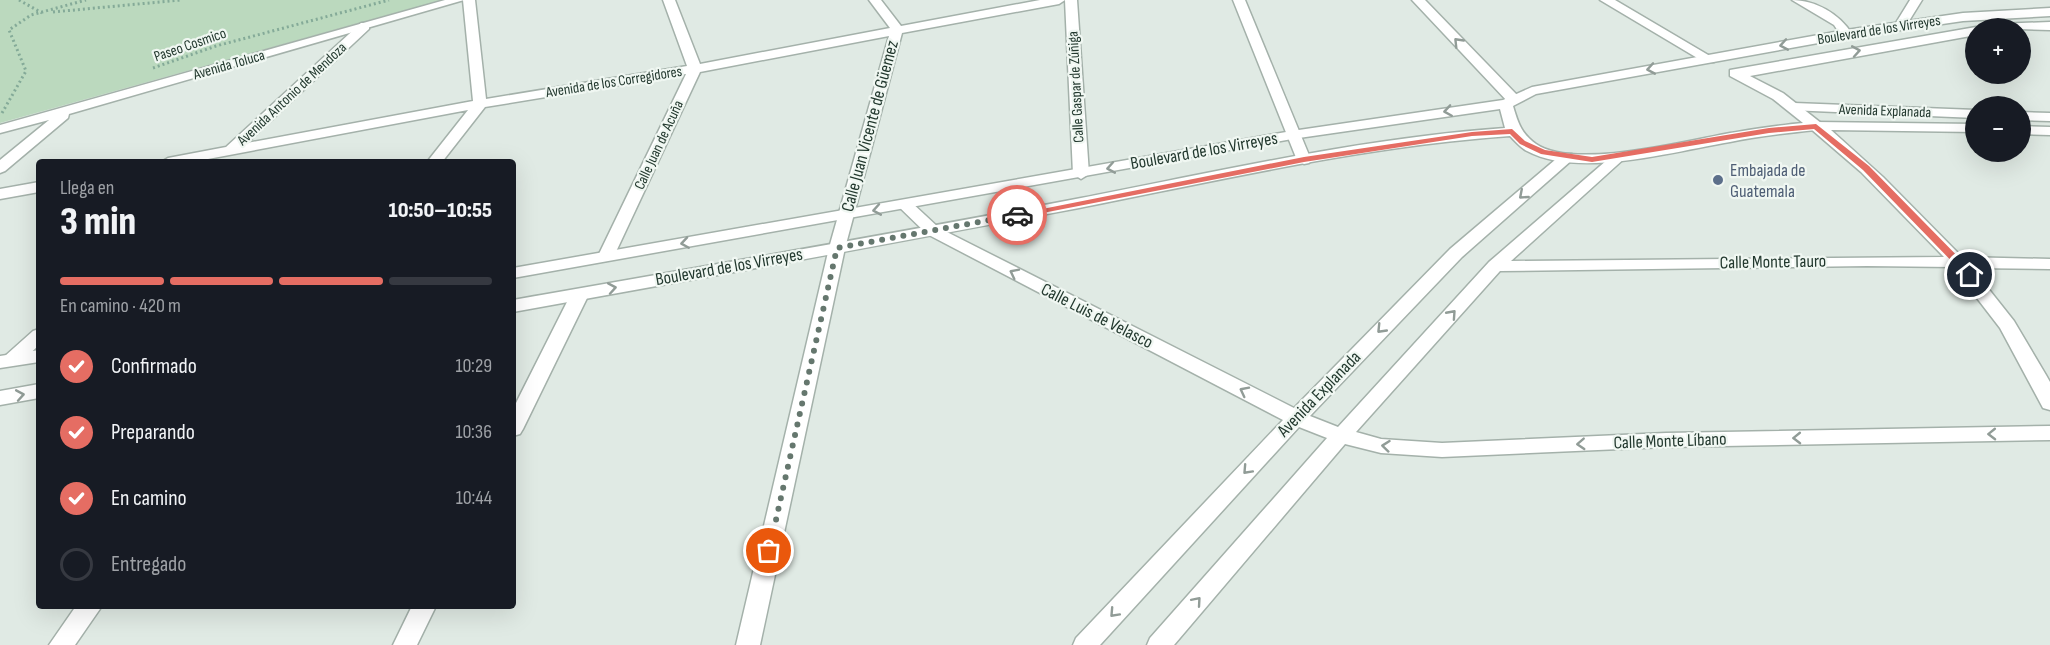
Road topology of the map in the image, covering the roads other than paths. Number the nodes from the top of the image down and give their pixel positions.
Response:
1 (458, 0) edge
2 (469, 0) edge
3 (669, 0) edge
4 (875, 0) edge
5 (1059, 0) edge
6 (1071, 0) edge
7 (1239, 0) edge
8 (1418, 0) edge
9 (1606, 0) edge
10 (1798, 0) edge
11 (1916, 0) edge
12 (2050, 12) edge
13 (365, 26) junction
14 (1900, 26) junction
15 (2050, 26) edge
16 (2031, 27) edge
17 (897, 30) junction
18 (1965, 33) edge
19 (1846, 34) junction
20 (1709, 59) junction
21 (695, 69) junction
22 (1737, 74) junction
23 (1510, 101) junction
24 (480, 104) junction
25 (1794, 107) junction
26 (69, 110) junction
27 (1965, 114) edge
28 (2031, 116) edge
29 (2050, 117) edge
30 (1816, 126) junction
31 (1965, 128) edge
32 (0, 129) edge
33 (2031, 130) edge
34 (2050, 131) edge
35 (1512, 132) junction
36 (1292, 135) junction
37 (231, 150) junction
38 (1567, 157) junction
39 (1619, 157) junction
40 (184, 159) edge
41 (222, 159) edge
42 (436, 159) edge
43 (1304, 160) junction
44 (0, 168) edge
45 (1081, 174) junction
46 (36, 188) edge
47 (0, 194) edge
48 (905, 205) junction
49 (846, 216) junction
50 (933, 231) junction
51 (837, 248) junction
52 (606, 256) junction
53 (1958, 261) junction
54 (2050, 264) edge
55 (1495, 266) junction
56 (516, 272) edge
57 (580, 294) junction
58 (516, 305) edge
59 (36, 336) edge
60 (36, 356) edge
61 (6, 361) edge
62 (36, 392) edge
63 (0, 398) edge
64 (2050, 403) edge
65 (1296, 418) junction
66 (516, 423) edge
67 (2050, 433) edge
68 (1341, 436) junction
69 (88, 609) edge
70 (423, 609) edge
71 (61, 645) edge
72 (405, 645) edge
73 (748, 645) edge
74 (1085, 645) edge
75 (1159, 645) edge

1 - 13 street, Avenida Toluca
2 - 24 street
3 - 21 street
4 - 17 street, Calle Juan Vicente de Güemez
5 - 17 street, Avenida de los Corregidores
6 - 45 street, Calle Gaspar de Zúñiga
7 - 36 street
23 -> 8 street
9 - 20 street
10 - 19 street
11 - 14 street
12 - 14 street, Boulevard de los Virreyes
13 - 26 street, Avenida Toluca
13 - 37 street, Avenida Antonio de Mendoza
14 - 19 street, Boulevard de los Virreyes
15 - 16 street
17 - 21 street, Avenida de los Corregidores
17 - 49 street, Calle Juan Vicente de Güemez
22 -> 18 street, Boulevard de los Virreyes
19 -> 20 street, Boulevard de los Virreyes
20 - 22 street
20 -> 23 street, Boulevard de los Virreyes
21 - 24 street, Avenida de los Corregidores
21 - 52 street, Calle Juan de Acuña
22 - 25 street
23 - 35 street
23 -> 36 street, Boulevard de los Virreyes
24 - 37 street, Avenida de los Corregidores
24 - 42 street
25 - 27 street, Avenida Explanada
25 - 30 street
26 - 32 street, Avenida Toluca
26 - 44 street
28 - 29 street
30 - 31 street, Avenida Explanada
30 - 39 street, Avenida Explanada
30 - 53 street
33 - 34 street
35 - 38 street, Avenida Explanada
35 - 43 street, Boulevard de los Virreyes
36 - 43 street
36 -> 45 street, Boulevard de los Virreyes
37 - 40 street, Avenida de los Corregidores
37 - 41 street, Avenida Antonio de Mendoza
38 - 39 street, Avenida Explanada
38 -> 65 street, Avenida Explanada
39 - 55 street
43 - 50 street, Boulevard de los Virreyes
45 - 48 street, Boulevard de los Virreyes
46 - 47 street
48 -> 49 street, Boulevard de los Virreyes
48 - 50 street, Calle Luis de Velasco
49 - 51 street, Calle Juan Vicente de Güemez
49 -> 52 street, Boulevard de los Virreyes
50 - 51 street, Boulevard de los Virreyes
65 -> 50 street, Calle Luis de Velasco
57 -> 51 street, Boulevard de los Virreyes
51 - 73 street, Calle Juan Vicente de Güemez
52 - 56 street, Boulevard de los Virreyes
53 - 54 street, Calle Monte Tauro
53 - 55 street, Calle Monte Tauro
53 - 64 street
68 -> 55 street
57 - 58 street, Boulevard de los Virreyes
57 - 66 street
59 - 61 street
60 - 61 street
63 -> 62 street
65 - 68 street, Calle Monte Líbano
65 -> 74 street, Avenida Explanada
67 -> 68 street, Calle Monte Líbano
75 -> 68 street
69 - 71 street
70 - 72 street

